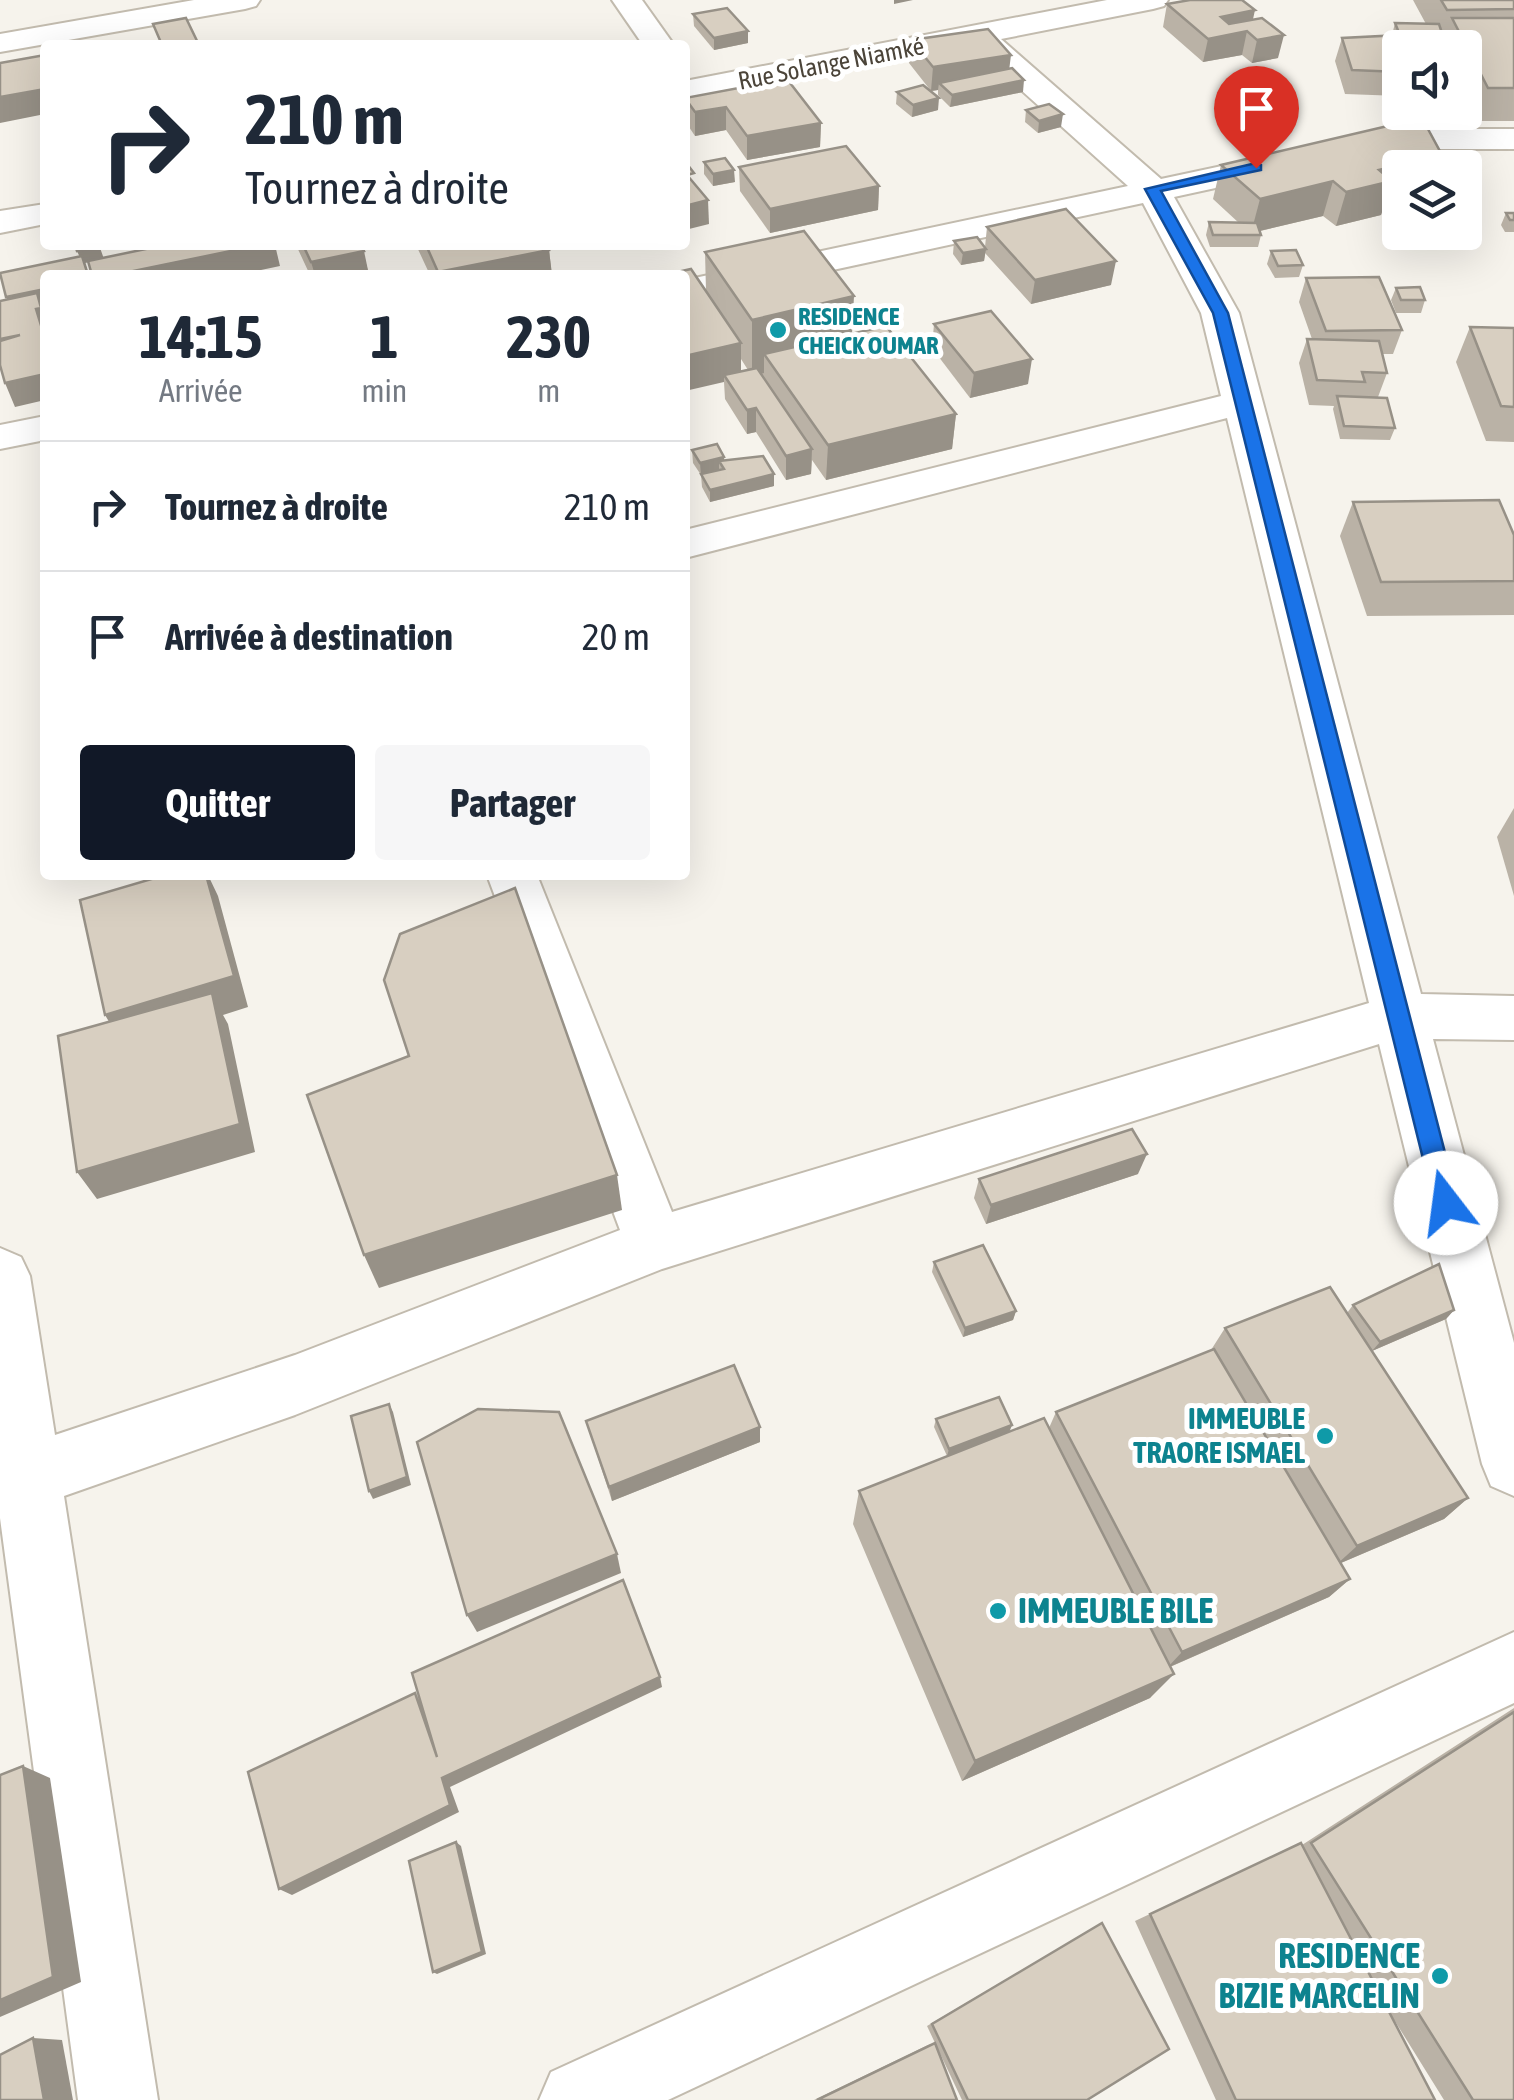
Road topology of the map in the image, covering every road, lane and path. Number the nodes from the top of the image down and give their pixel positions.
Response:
1 (245, 0) edge
2 (627, 0) edge
3 (1153, 0) edge
4 (978, 34) junction
5 (655, 40) edge
6 (0, 43) edge
7 (690, 86) edge
8 (1514, 139) edge
9 (1152, 189) junction
10 (40, 215) edge
11 (0, 222) edge
12 (690, 289) edge
13 (1244, 402) junction
14 (40, 429) edge
15 (0, 437) edge
16 (690, 543) edge
17 (514, 880) edge
18 (1398, 1016) junction
19 (1514, 1018) edge
20 (656, 1244) junction
21 (0, 1276) edge
22 (1514, 1464) edge
23 (13, 1481) edge
24 (1514, 1667) edge
25 (118, 2100) edge
26 (578, 2100) edge

1 - 6 street
2 - 5 street
3 - 4 street, Rue Solange Niamké
4 - 7 street, Rue Solange Niamké
4 - 9 street
8 - 9 street
9 - 12 street
9 - 13 street
10 - 11 street
13 - 16 street
13 - 18 street
14 - 15 street
17 - 20 street
18 - 19 street
18 - 20 street
18 - 22 street
20 - 23 street
21 - 23 street
23 - 25 street
24 - 26 street

